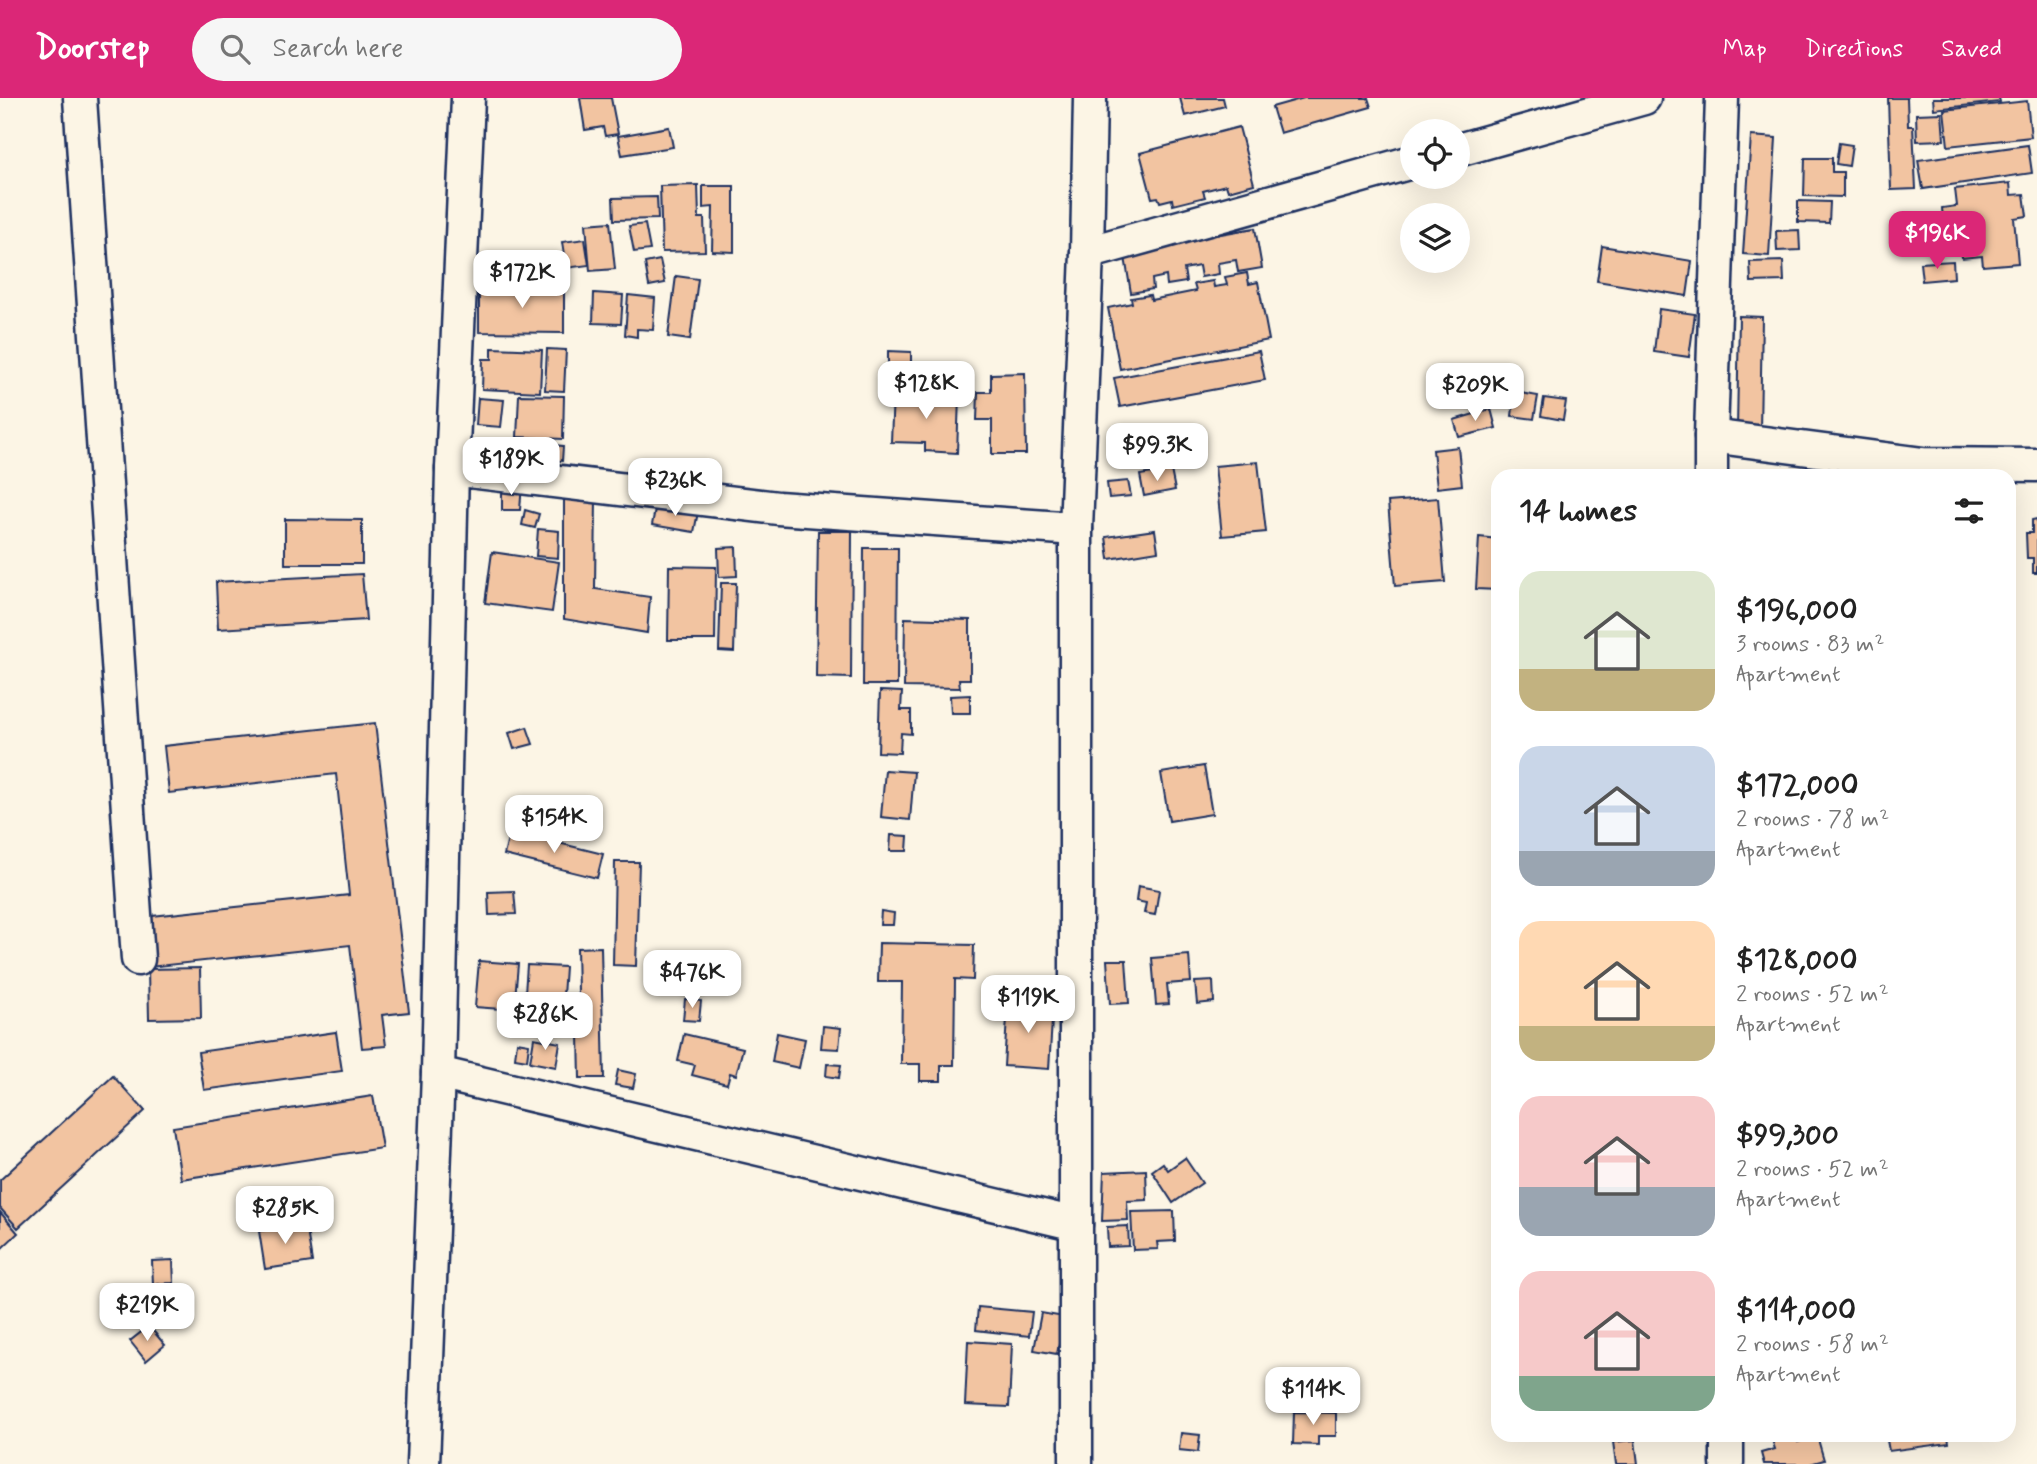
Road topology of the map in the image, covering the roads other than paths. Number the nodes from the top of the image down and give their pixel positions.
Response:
1 (80, 98) edge
2 (468, 98) edge
3 (1090, 98) edge
4 (1644, 98) edge
5 (1722, 98) edge
6 (1470, 147) edge
7 (1400, 165) edge
8 (1087, 253) junction
9 (1711, 436) junction
10 (2037, 465) edge
11 (452, 469) junction
12 (1711, 469) edge
13 (1076, 529) junction
14 (138, 959) dead end
15 (438, 1073) junction
16 (1076, 1224) junction
17 (1727, 1442) edge
18 (423, 1464) edge
19 (1076, 1464) edge
20 (1727, 1464) edge

1 - 14 street
2 - 11 street
3 - 8 street
4 - 6 street
5 - 9 street
7 - 8 street
8 - 13 street
9 - 10 street
9 - 12 street
11 - 13 street
11 - 15 street
13 - 16 street
15 - 16 street
15 - 18 street
16 - 19 street
17 - 20 street

